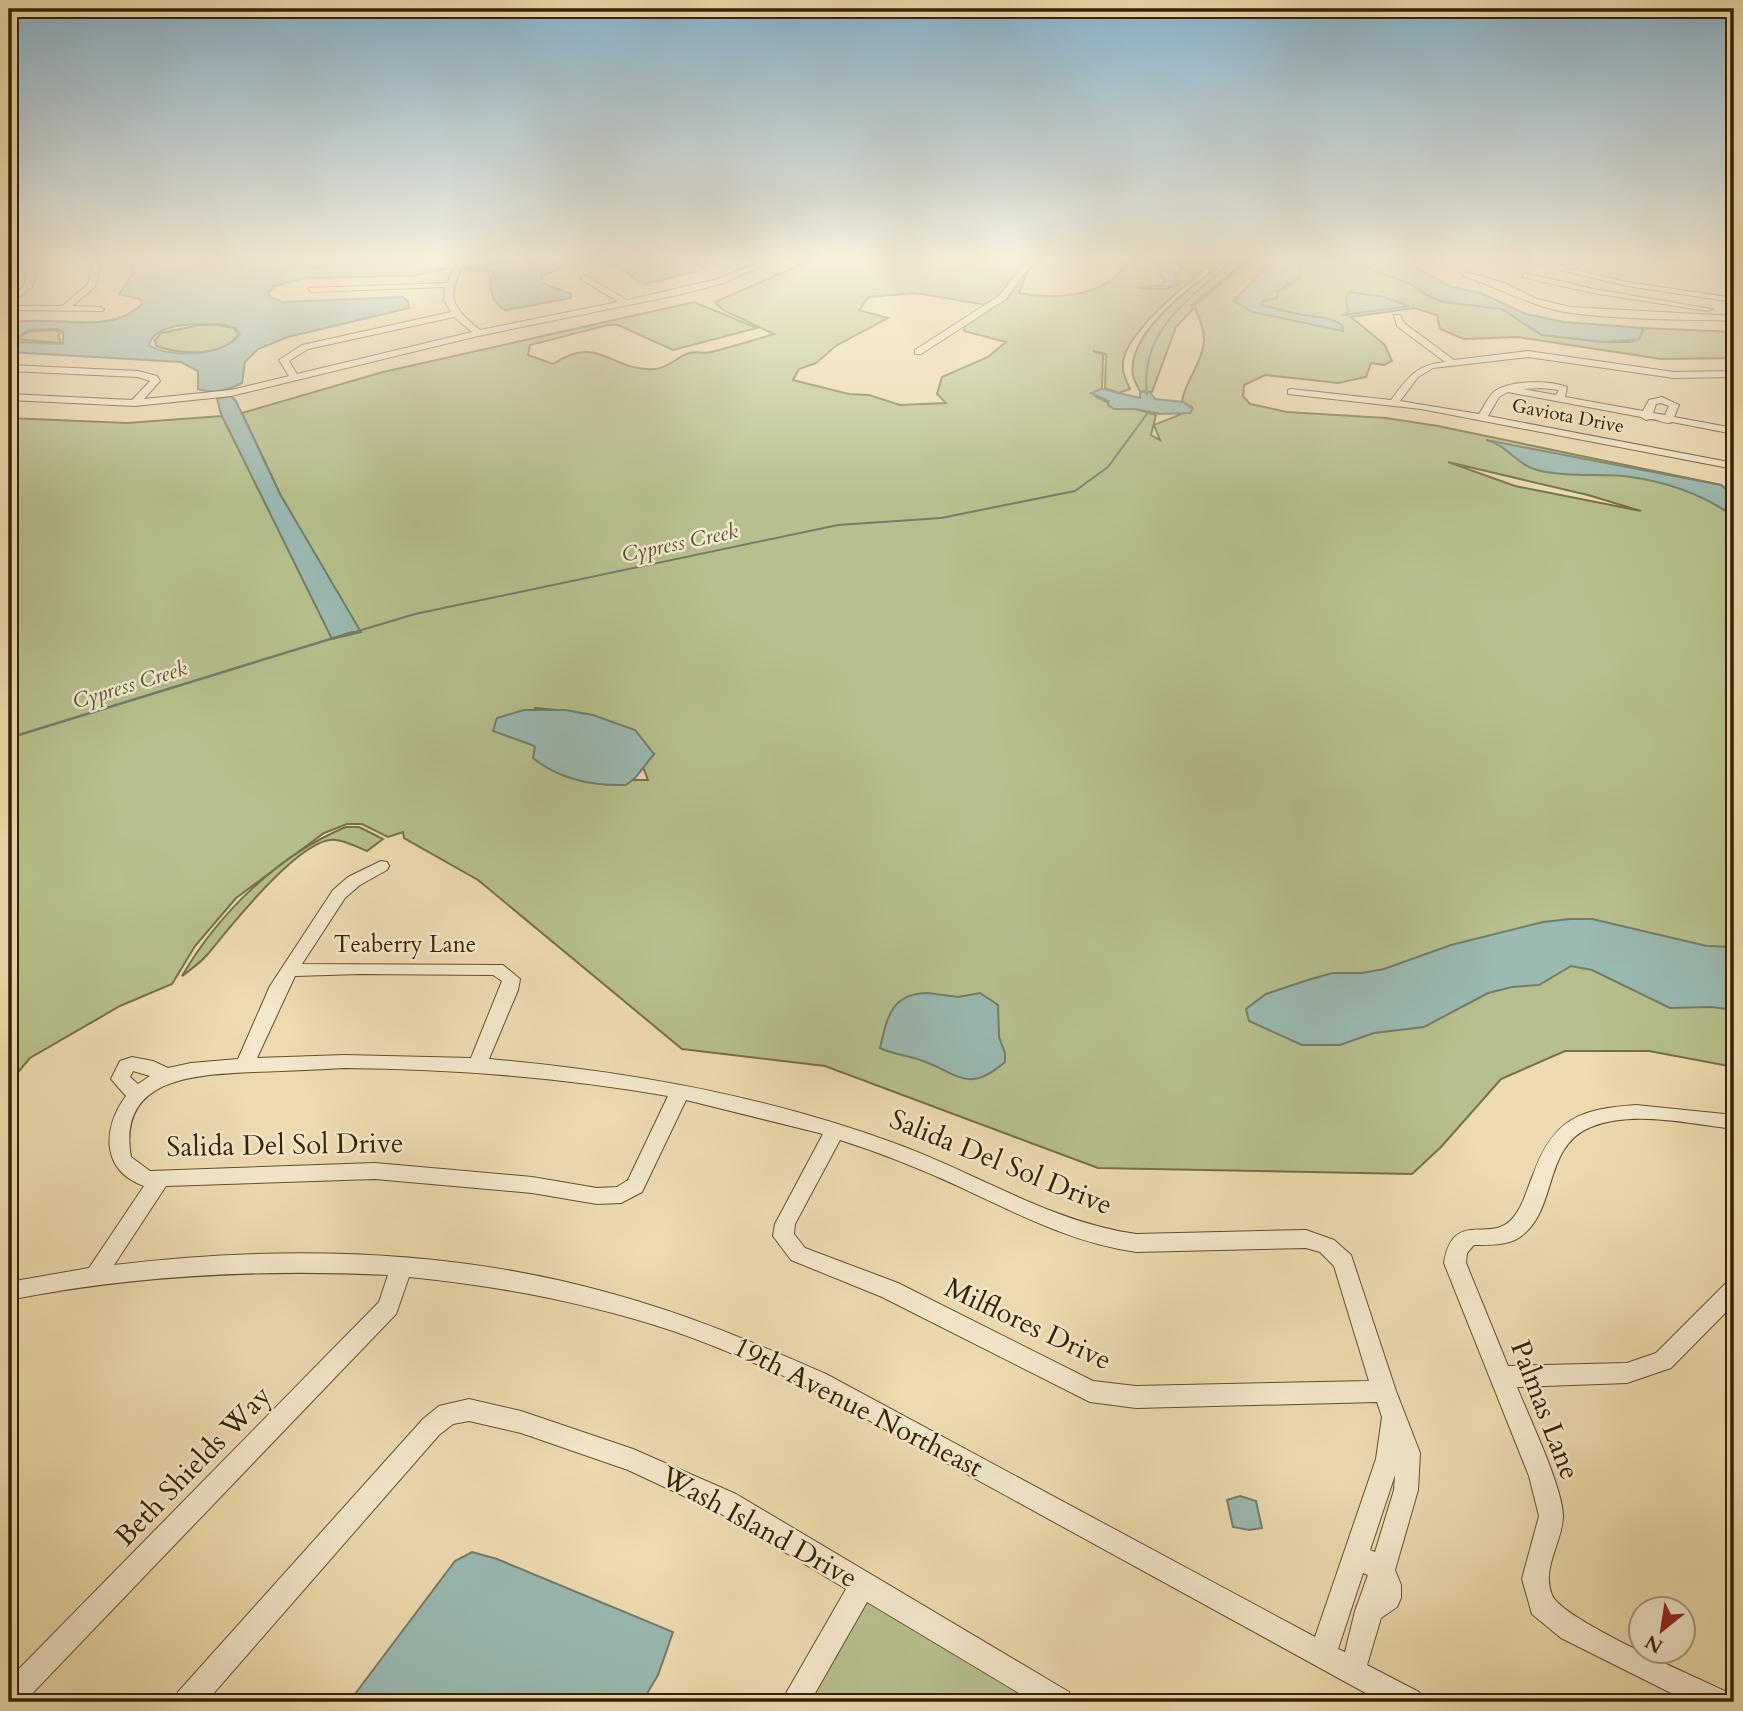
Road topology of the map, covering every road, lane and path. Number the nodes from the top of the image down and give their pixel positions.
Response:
1 (350, 338) edge
2 (454, 338) edge
3 (935, 338) edge
4 (936, 338) edge
5 (1419, 338) edge
6 (1450, 361) junction
7 (9, 368) edge
8 (1734, 374) edge
9 (294, 377) junction
10 (1291, 392) dead end
11 (9, 397) edge
12 (1394, 402) junction
13 (135, 403) junction
14 (1646, 417) junction
15 (1482, 418) junction
16 (1668, 421) junction
17 (1734, 431) edge
18 (1734, 466) edge
19 (380, 866) dead end
20 (289, 970) junction
21 (478, 1064) junction
22 (244, 1066) junction
23 (166, 1076) junction
24 (680, 1092) junction
25 (138, 1096) junction
26 (1734, 1122) edge
27 (835, 1131) junction
28 (160, 1179) junction
29 (402, 1265) junction
30 (96, 1276) junction
31 (1734, 1290) edge
32 (9, 1291) edge
33 (1502, 1377) junction
34 (1384, 1391) junction
35 (1394, 1417) junction
36 (1364, 1529) junction
37 (1390, 1542) junction
38 (1356, 1556) junction
39 (1382, 1569) junction
40 (863, 1584) junction
41 (1322, 1656) junction
42 (1353, 1672) junction
43 (9, 1698) edge
44 (797, 1701) edge
45 (188, 1702) edge
46 (1059, 1702) edge
47 (1409, 1702) edge
48 (1717, 1702) edge

1 - 9 street
2 - 9 street
3 - 4 street
5 - 6 street
6 - 8 street
6 - 12 street
7 - 13 street
9 - 13 street
10 - 12 street, Gaviota Drive
11 - 13 street
12 - 15 street, Gaviota Drive
14 - 15 street
14 - 16 street
14 - 16 street
15 - 18 street, Gaviota Drive
16 - 17 street
19 - 20 street
20 - 21 street, Teaberry Lane
20 - 22 street
21 - 22 street, Salida Del Sol Drive
21 - 24 street, Salida Del Sol Drive
22 - 23 street, Salida Del Sol Drive
23 - 25 street, Salida Del Sol Drive
23 - 25 street
24 - 27 street, Salida Del Sol Drive
24 - 28 street, Salida Del Sol Drive
25 - 28 street, Salida Del Sol Drive
26 - 33 street, Palmas Lane
27 - 34 street, Salida Del Sol Drive
27 - 34 street, Milflores Drive
28 - 30 street
29 - 30 street, 19th Avenue Northeast
29 - 41 street, 19th Avenue Northeast
29 - 43 street, Beth Shields Way
30 - 32 street, 19th Avenue Northeast
31 - 33 street
33 - 48 street, Palmas Lane
34 - 35 street, Salida Del Sol Drive
35 - 36 street, Salida Del Sol Drive
35 - 37 street, Salida Del Sol Drive
36 - 37 street
36 - 38 street, Salida Del Sol Drive
37 - 39 street, Salida Del Sol Drive
38 - 39 street
38 - 41 street, Salida Del Sol Drive
39 - 42 street, Salida Del Sol Drive
40 - 44 street
40 - 45 street, Wash Island Drive
40 - 46 street, Wash Island Drive
41 - 42 street, 19th Avenue Northeast
42 - 47 street, 19th Avenue Northeast

